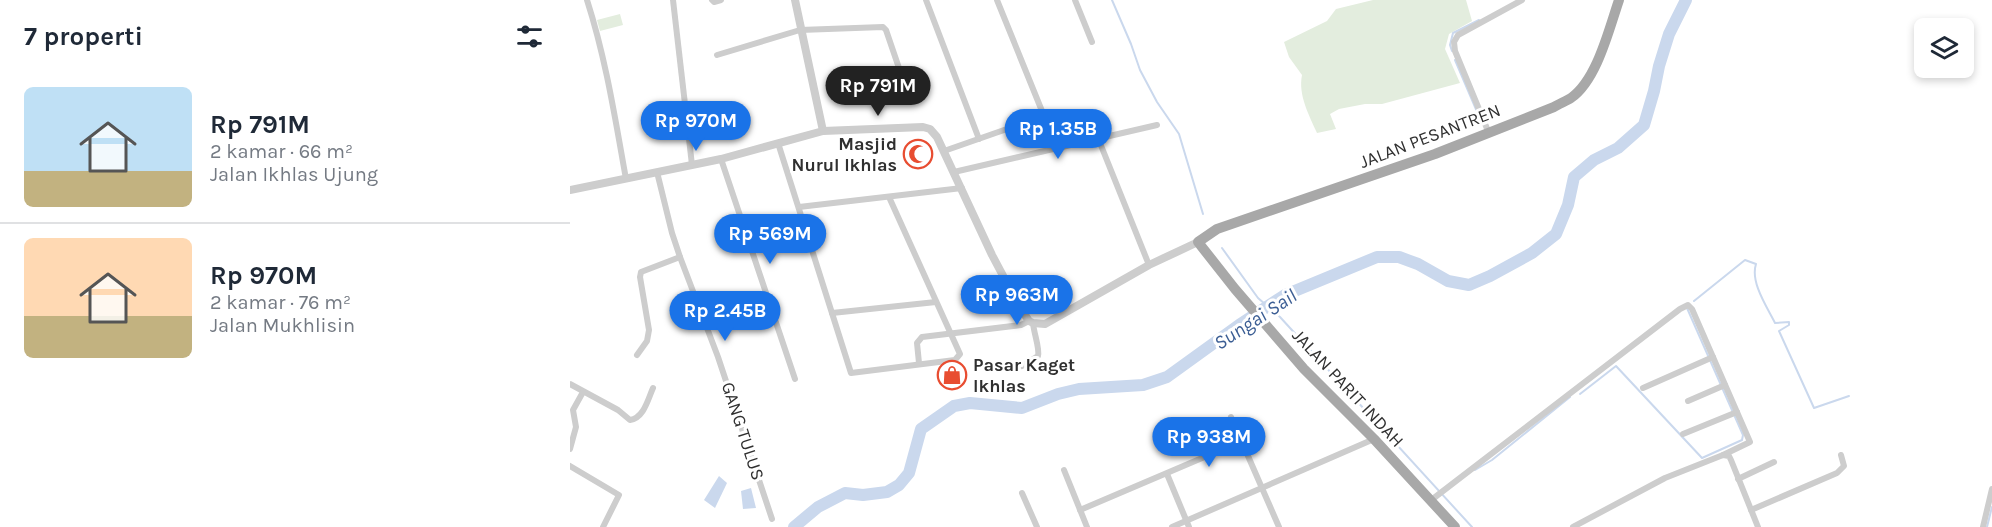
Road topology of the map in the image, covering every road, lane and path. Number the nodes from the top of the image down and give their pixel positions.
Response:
1 (587, 0) edge
2 (673, 0) edge
3 (712, 0) edge
4 (721, 0) edge
5 (795, 0) edge
6 (926, 0) edge
7 (997, 0) edge
8 (1075, 0) edge
9 (1522, 0) edge
10 (1619, 0) edge
11 (800, 30) junction
12 (1092, 42) dead end
13 (717, 55) dead end
14 (900, 71) dead end
15 (1157, 124) dead end
16 (823, 131) junction
17 (1488, 131) junction
18 (1098, 138) junction
19 (979, 139) junction
20 (778, 143) junction
21 (944, 151) junction
22 (721, 159) junction
23 (692, 165) junction
24 (657, 172) junction
25 (954, 172) junction
26 (626, 179) junction
27 (962, 188) junction
28 (570, 190) edge
29 (889, 197) junction
30 (799, 207) junction
31 (1198, 242) junction
32 (680, 257) junction
33 (1149, 265) junction
34 (936, 302) junction
35 (832, 313) junction
36 (1031, 322) junction
37 (950, 334) junction
38 (637, 355) dead end
39 (1713, 357) junction
40 (919, 363) junction
41 (1022, 366) dead end
42 (795, 379) dead end
43 (570, 384) edge
44 (1725, 384) junction
45 (653, 387) dead end
46 (1643, 388) dead end
47 (583, 392) junction
48 (1688, 401) dead end
49 (1737, 412) junction
50 (1231, 417) dead end
51 (573, 425) edge
52 (1683, 434) dead end
53 (1374, 439) junction
54 (1242, 441) junction
55 (570, 449) edge
56 (1723, 455) junction
57 (1841, 455) dead end
58 (1774, 462) dead end
59 (570, 466) edge
60 (1064, 470) dead end
61 (1167, 474) junction
62 (1738, 479) junction
63 (1262, 488) junction
64 (1992, 489) edge
65 (1022, 493) dead end
66 (1433, 499) junction
67 (1080, 510) junction
68 (1751, 510) junction
69 (772, 519) dead end
70 (1188, 524) edge
71 (603, 527) edge
72 (1037, 527) edge
73 (1087, 527) edge
74 (1172, 527) edge
75 (1279, 527) edge
76 (1455, 527) edge
77 (1573, 527) edge
78 (1758, 527) edge
79 (1983, 527) edge

1 - 26 street
2 - 23 street
3 - 4 street
5 - 11 street
6 - 19 street
7 - 19 street
8 - 12 street
9 - 17 street
10 - 17 main road, JALAN PESANTREN
11 - 13 street
11 - 14 street
11 - 16 street
15 - 18 street
16 - 20 street
16 - 21 street
17 - 31 main road, JALAN PESANTREN
18 - 25 street
18 - 33 street
19 - 21 street
20 - 22 street
20 - 30 street
21 - 25 street
22 - 23 street
22 - 42 street
23 - 24 street
24 - 26 street
24 - 32 street, GANG TULUS
25 - 27 street
26 - 28 street
27 - 29 street
27 - 36 street
29 - 30 street
29 - 34 street
30 - 35 street
31 - 33 street
31 - 53 main road, JALAN PARIT INDAH
32 - 38 street
32 - 69 street, GANG TULUS
33 - 36 street
34 - 35 street
34 - 37 street
35 - 40 street
36 - 37 street
36 - 41 street
37 - 40 street
37 - 40 street
39 - 44 street
39 - 46 street
39 - 66 street
43 - 47 street
44 - 48 street
44 - 49 street
45 - 47 street
47 - 51 street
49 - 52 street
49 - 56 street
50 - 54 street
51 - 55 street
53 - 63 street
53 - 66 main road, JALAN PARIT INDAH
54 - 61 street
54 - 63 street
56 - 62 street
56 - 77 street
57 - 68 street
58 - 62 street
59 - 71 street
60 - 67 street
61 - 67 street
61 - 70 street
62 - 68 street
63 - 70 street
63 - 75 street
64 - 79 street
65 - 72 street
66 - 76 main road, JALAN PARIT INDAH
67 - 73 street
68 - 78 street
70 - 74 street

